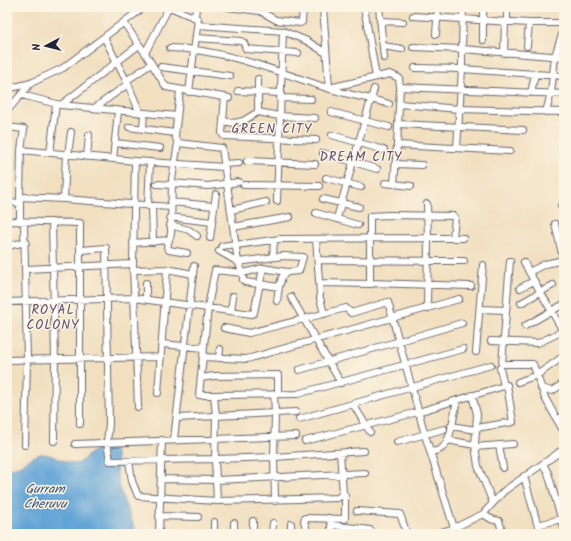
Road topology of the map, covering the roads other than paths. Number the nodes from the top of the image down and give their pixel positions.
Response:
1 (144, 7) edge
2 (170, 7) edge
3 (196, 7) edge
4 (228, 7) edge
5 (253, 7) edge
6 (303, 7) edge
7 (324, 7) edge
8 (364, 7) edge
9 (379, 7) edge
10 (438, 7) edge
11 (463, 7) edge
12 (484, 7) edge
13 (508, 7) edge
14 (260, 11) junction
15 (413, 16) dead end
16 (195, 17) junction
17 (437, 17) junction
18 (463, 20) junction
19 (380, 21) junction
20 (483, 21) junction
21 (402, 22) dead end
22 (506, 22) junction
23 (124, 23) junction
24 (300, 23) junction
25 (529, 24) junction
26 (564, 24) edge
27 (198, 25) junction
28 (564, 28) edge
29 (283, 31) junction
30 (436, 34) dead end
31 (296, 36) junction
32 (104, 37) junction
33 (196, 38) junction
34 (483, 40) dead end
35 (139, 45) junction
36 (562, 45) edge
37 (383, 46) junction
38 (527, 46) dead end
39 (413, 47) dead end
40 (170, 48) dead end
41 (194, 49) junction
42 (402, 49) dead end
43 (462, 49) junction
44 (282, 52) junction
45 (145, 53) junction
46 (298, 53) dead end
47 (326, 53) junction
48 (504, 53) junction
49 (555, 56) junction
50 (564, 57) edge
51 (384, 58) dead end
52 (116, 62) junction
53 (151, 64) junction
54 (161, 67) dead end
55 (415, 68) dead end
56 (462, 69) junction
57 (191, 71) junction
58 (281, 72) junction
59 (534, 74) junction
60 (553, 75) junction
61 (230, 76) dead end
62 (564, 76) edge
63 (376, 77) junction
64 (258, 79) dead end
65 (31, 83) junction
66 (127, 83) junction
67 (400, 87) junction
68 (329, 88) junction
69 (7, 89) edge
70 (374, 89) dead end
71 (460, 90) junction
72 (180, 91) junction
73 (238, 91) dead end
74 (189, 92) junction
75 (258, 92) junction
76 (532, 93) junction
77 (550, 93) junction
78 (564, 94) edge
79 (22, 95) junction
80 (280, 95) junction
81 (311, 99) dead end
82 (371, 99) junction
83 (58, 104) junction
84 (389, 104) dead end
85 (400, 104) junction
86 (93, 109) junction
87 (459, 109) junction
88 (7, 111) edge
89 (118, 112) junction
90 (258, 112) junction
91 (331, 112) dead end
92 (546, 112) junction
93 (564, 112) edge
94 (142, 113) junction
95 (177, 116) junction
96 (279, 116) junction
97 (315, 118) dead end
98 (223, 121) junction
99 (365, 121) junction
100 (398, 124) junction
101 (7, 127) edge
102 (129, 127) dead end
103 (388, 127) dead end
104 (458, 127) junction
105 (143, 128) junction
106 (523, 130) dead end
107 (71, 132) dead end
108 (175, 133) junction
109 (89, 135) dead end
110 (332, 135) dead end
111 (279, 139) junction
112 (316, 140) dead end
113 (359, 142) junction
114 (115, 143) junction
115 (178, 143) junction
116 (397, 145) junction
117 (160, 148) dead end
118 (457, 148) junction
119 (21, 150) junction
120 (384, 150) dead end
121 (510, 151) dead end
122 (323, 152) dead end
123 (50, 153) junction
124 (67, 154) junction
125 (87, 156) junction
126 (112, 159) junction
127 (135, 161) junction
128 (247, 161) dead end
129 (150, 162) junction
130 (353, 162) junction
131 (239, 163) dead end
132 (175, 164) junction
133 (278, 164) junction
134 (315, 164) dead end
135 (395, 164) junction
136 (422, 165) dead end
137 (224, 166) junction
138 (377, 169) dead end
139 (326, 178) dead end
140 (227, 183) junction
141 (347, 183) junction
142 (385, 183) dead end
143 (157, 184) dead end
144 (172, 184) junction
145 (394, 184) junction
146 (277, 186) junction
147 (319, 186) dead end
148 (361, 186) dead end
149 (411, 186) dead end
150 (216, 194) dead end
151 (64, 199) junction
152 (323, 199) dead end
153 (20, 200) junction
154 (277, 201) dead end
155 (7, 202) edge
156 (266, 202) dead end
157 (342, 203) junction
158 (133, 204) junction
159 (428, 204) dead end
160 (171, 205) junction
161 (150, 206) junction
162 (214, 206) junction
163 (358, 207) dead end
164 (232, 210) junction
165 (316, 212) dead end
166 (428, 216) junction
167 (170, 217) junction
168 (290, 217) dead end
169 (337, 218) junction
170 (7, 221) edge
171 (22, 222) junction
172 (52, 222) junction
173 (212, 222) junction
174 (555, 224) dead end
175 (170, 225) junction
176 (358, 225) dead end
177 (233, 227) junction
178 (197, 236) dead end
179 (210, 238) dead end
180 (369, 238) junction
181 (428, 238) junction
182 (453, 238) junction
183 (463, 238) dead end
184 (316, 239) junction
185 (169, 240) junction
186 (274, 240) junction
187 (26, 242) junction
188 (153, 242) junction
189 (133, 243) junction
190 (236, 244) junction
191 (7, 246) edge
192 (81, 250) junction
193 (187, 253) dead end
194 (273, 257) junction
195 (318, 260) junction
196 (428, 260) junction
197 (564, 260) edge
198 (370, 261) junction
199 (464, 261) dead end
200 (510, 261) dead end
201 (238, 262) junction
202 (524, 262) dead end
203 (483, 265) dead end
204 (107, 266) junction
205 (194, 266) dead end
206 (80, 267) junction
207 (133, 267) junction
208 (53, 268) junction
209 (263, 268) junction
210 (26, 269) junction
211 (167, 269) junction
212 (287, 272) junction
213 (529, 272) junction
214 (243, 273) junction
215 (193, 274) junction
216 (534, 281) junction
217 (146, 283) dead end
218 (319, 283) junction
219 (372, 284) junction
220 (260, 285) junction
221 (427, 285) junction
222 (553, 285) dead end
223 (471, 286) dead end
224 (278, 288) junction
225 (520, 288) dead end
226 (540, 292) junction
227 (232, 296) dead end
228 (290, 297) dead end
229 (134, 298) junction
230 (108, 299) junction
231 (146, 299) junction
232 (459, 299) dead end
233 (81, 300) junction
234 (25, 301) junction
235 (54, 301) junction
236 (164, 301) junction
237 (277, 301) dead end
238 (7, 302) edge
239 (521, 303) dead end
240 (564, 304) edge
241 (190, 305) junction
242 (208, 308) junction
243 (427, 309) junction
244 (480, 309) junction
245 (506, 310) junction
246 (231, 311) junction
247 (552, 311) junction
248 (324, 314) junction
249 (303, 319) junction
250 (392, 319) junction
251 (462, 323) dead end
252 (525, 326) dead end
253 (224, 328) dead end
254 (564, 332) edge
255 (316, 340) junction
256 (491, 341) dead end
257 (399, 342) junction
258 (502, 342) junction
259 (162, 344) junction
260 (185, 346) junction
261 (204, 348) junction
262 (220, 349) dead end
263 (463, 349) dead end
264 (476, 352) dead end
265 (564, 356) edge
266 (203, 357) junction
267 (55, 358) junction
268 (80, 358) junction
269 (109, 358) junction
270 (136, 358) junction
271 (161, 358) junction
272 (219, 358) junction
273 (7, 360) edge
274 (27, 360) junction
275 (329, 362) junction
276 (405, 365) junction
277 (491, 365) dead end
278 (500, 368) dead end
279 (299, 370) dead end
280 (537, 375) junction
281 (201, 378) junction
282 (341, 383) junction
283 (564, 383) edge
284 (510, 384) junction
285 (412, 387) junction
286 (541, 388) junction
287 (158, 393) dead end
288 (276, 394) junction
289 (214, 395) junction
290 (472, 395) junction
291 (457, 400) junction
292 (353, 404) junction
293 (138, 407) dead end
294 (296, 412) dead end
295 (418, 412) junction
296 (274, 413) junction
297 (564, 415) edge
298 (216, 416) junction
299 (177, 418) junction
300 (299, 418) dead end
301 (557, 420) junction
302 (80, 424) dead end
303 (366, 425) junction
304 (451, 426) junction
305 (444, 429) dead end
306 (476, 429) junction
307 (370, 432) dead end
308 (564, 432) edge
309 (425, 435) junction
310 (275, 436) junction
311 (296, 436) dead end
312 (216, 438) junction
313 (174, 439) junction
314 (162, 440) junction
315 (447, 440) junction
316 (54, 441) dead end
317 (305, 441) dead end
318 (106, 442) junction
319 (397, 442) dead end
320 (75, 444) dead end
321 (513, 444) dead end
322 (25, 445) dead end
323 (499, 445) junction
324 (475, 446) junction
325 (364, 451) dead end
326 (562, 451) edge
327 (430, 452) junction
328 (340, 453) junction
329 (274, 457) junction
330 (215, 459) junction
331 (161, 460) junction
332 (564, 460) edge
333 (129, 461) junction
334 (543, 464) junction
335 (503, 468) dead end
336 (365, 473) dead end
337 (341, 474) junction
338 (524, 476) junction
339 (274, 478) junction
340 (161, 479) junction
341 (216, 480) junction
342 (343, 493) junction
343 (160, 498) junction
344 (217, 501) junction
345 (275, 501) junction
346 (492, 503) junction
347 (357, 511) dead end
348 (483, 514) junction
349 (159, 516) junction
350 (198, 517) dead end
351 (328, 518) junction
352 (561, 518) junction
353 (253, 521) dead end
354 (214, 522) dead end
355 (234, 523) dead end
356 (273, 523) dead end
357 (291, 524) dead end
358 (331, 525) junction
359 (538, 525) junction
360 (454, 528) junction
361 (564, 528) edge
362 (159, 534) edge
363 (214, 534) edge
364 (234, 534) edge
365 (252, 534) edge
366 (272, 534) edge
367 (291, 534) edge
368 (308, 534) edge
369 (331, 534) edge
370 (374, 534) edge
371 (407, 534) edge
372 (437, 534) edge
373 (503, 534) edge
374 (540, 534) edge

1 - 23 street
2 - 16 street
2 - 45 street
3 - 16 street
4 - 14 street
5 - 14 street
6 - 24 street
7 - 47 street
8 - 63 street
9 - 19 street
10 - 17 street
11 - 18 street
12 - 20 street
13 - 22 street
14 - 24 street
15 - 17 street
16 - 27 street
17 - 18 street
17 - 30 street
18 - 20 street
18 - 43 street
19 - 21 street
19 - 37 street
20 - 22 street
20 - 34 street
22 - 25 street
22 - 48 street
23 - 32 street
23 - 35 street
24 - 31 street
25 - 26 street
25 - 38 street
27 - 29 street
27 - 33 street
28 - 36 street
29 - 31 street
29 - 44 street
31 - 47 street
32 - 52 street
32 - 65 street
33 - 41 street
33 - 44 street
35 - 45 street
35 - 52 street
36 - 49 street
37 - 42 street
37 - 51 street
39 - 43 street
40 - 41 street
41 - 57 street
41 - 58 street
43 - 48 street
43 - 56 street
44 - 46 street
44 - 58 street
45 - 53 street
47 - 68 street
48 - 49 street
49 - 50 street
49 - 60 street
52 - 66 street
52 - 83 street
53 - 66 street
53 - 72 street
54 - 57 street
55 - 56 street
56 - 59 street
56 - 71 street
57 - 61 street
57 - 74 street
58 - 68 street
58 - 80 street
59 - 60 street
59 - 76 street
60 - 62 street
60 - 77 street
63 - 67 street
63 - 68 street
64 - 75 street
65 - 69 street
65 - 79 street
66 - 86 street
66 - 94 street
67 - 71 street
67 - 85 street
68 - 82 street
70 - 82 street
71 - 76 street
71 - 87 street
72 - 74 street
72 - 95 street
73 - 75 street
74 - 98 street
75 - 80 street
75 - 90 street
76 - 77 street
77 - 78 street
77 - 92 street
79 - 83 street
79 - 88 street
80 - 81 street
80 - 96 street
82 - 84 street
82 - 99 street
83 - 86 street
83 - 123 street
85 - 87 street
85 - 100 street
86 - 89 street
87 - 92 street
87 - 104 street
89 - 94 street
89 - 114 street
90 - 96 street
90 - 98 street
91 - 99 street
92 - 93 street
94 - 95 street
94 - 105 street
95 - 108 street
96 - 97 street
96 - 111 street
98 - 111 street
99 - 103 street
99 - 113 street
100 - 104 street
100 - 116 street
101 - 119 street
102 - 105 street
104 - 106 street
104 - 118 street
105 - 108 street
107 - 124 street
108 - 115 street
109 - 125 street
110 - 113 street
111 - 112 street
111 - 133 street
113 - 120 street
113 - 130 street
114 - 117 street
114 - 126 street
115 - 132 street
115 - 137 street
116 - 118 street
116 - 135 street
118 - 121 street
119 - 123 street
119 - 153 street
122 - 130 street
123 - 124 street
124 - 125 street
124 - 151 street
125 - 126 street
126 - 127 street
127 - 129 street
127 - 158 street
128 - 133 street
129 - 132 street
129 - 161 street
130 - 138 street
130 - 141 street
131 - 137 street
132 - 137 street
132 - 144 street
133 - 134 street
133 - 146 street
135 - 136 street
135 - 145 street
137 - 140 street
139 - 141 street
140 - 144 street
140 - 146 street
140 - 164 street
141 - 148 street
141 - 157 street
142 - 145 street
143 - 144 street
144 - 160 street
145 - 149 street
146 - 147 street
146 - 154 street
150 - 162 street
151 - 153 street
151 - 158 street
152 - 157 street
153 - 155 street
153 - 171 street
156 - 164 street
157 - 163 street
157 - 169 street
158 - 161 street
158 - 189 street
159 - 166 street
160 - 161 street
160 - 162 street
160 - 167 street
161 - 188 street
162 - 173 street
164 - 177 street
165 - 169 street
166 - 180 street
166 - 181 street
166 - 182 street
167 - 173 street
167 - 175 street
168 - 177 street
169 - 176 street
170 - 171 street
171 - 172 street
171 - 187 street
172 - 192 street
172 - 208 street
173 - 179 street
174 - 197 street
175 - 178 street
175 - 185 street
177 - 190 street
180 - 181 street
180 - 184 street
180 - 198 street
181 - 182 street
181 - 196 street
182 - 183 street
184 - 186 street
184 - 195 street
185 - 188 street
185 - 193 street
186 - 190 street
186 - 194 street
187 - 191 street
187 - 210 street
188 - 189 street
189 - 207 street
190 - 201 street
190 - 201 street
192 - 204 street
192 - 206 street
194 - 201 street
194 - 212 street
195 - 198 street
195 - 218 street
196 - 198 street
196 - 199 street
196 - 221 street
197 - 213 street
198 - 219 street
200 - 245 street
201 - 214 street
202 - 213 street
203 - 244 street
204 - 206 street
204 - 207 street
204 - 230 street
205 - 215 street
206 - 208 street
206 - 233 street
207 - 211 street
207 - 229 street
208 - 210 street
208 - 235 street
209 - 212 street
209 - 214 street
209 - 220 street
210 - 234 street
211 - 215 street
211 - 236 street
212 - 224 street
213 - 216 street
214 - 220 street
214 - 242 street
215 - 241 street
216 - 225 street
216 - 226 street
217 - 231 street
218 - 219 street
218 - 248 street
219 - 221 street
220 - 224 street
220 - 246 street
221 - 223 street
221 - 243 street
222 - 226 street
224 - 237 street
226 - 239 street
226 - 247 street
227 - 246 street
228 - 249 street
229 - 230 street
229 - 231 street
229 - 270 street
230 - 233 street
230 - 269 street
231 - 236 street
232 - 243 street
233 - 235 street
233 - 268 street
234 - 235 street
234 - 238 street
234 - 274 street
235 - 267 street
236 - 241 street
236 - 259 street
240 - 247 street
241 - 242 street
241 - 260 street
242 - 246 street
242 - 261 street
243 - 250 street
244 - 245 street
244 - 264 street
245 - 258 street
247 - 252 street
247 - 254 street
248 - 249 street
248 - 250 street
249 - 253 street
249 - 255 street
250 - 255 street
250 - 257 street
251 - 257 street
254 - 258 street
255 - 272 street
255 - 275 street
256 - 258 street
257 - 275 street
257 - 276 street
258 - 280 street
259 - 260 street
259 - 271 street
260 - 261 street
260 - 299 street
261 - 266 street
262 - 272 street
263 - 276 street
265 - 280 street
266 - 272 street
266 - 281 street
267 - 268 street
267 - 274 street
267 - 316 street
268 - 269 street
268 - 302 street
269 - 270 street
269 - 318 street
270 - 271 street
270 - 293 street
271 - 287 street
273 - 274 street
274 - 322 street
275 - 279 street
275 - 282 street
276 - 282 street
276 - 285 street
277 - 285 street
278 - 284 street
280 - 284 street
280 - 286 street
281 - 288 street
281 - 289 street
282 - 288 street
283 - 286 street
284 - 290 street
284 - 306 street
285 - 292 street
285 - 295 street
286 - 301 street
288 - 289 street
288 - 296 street
289 - 298 street
290 - 291 street
290 - 306 street
291 - 295 street
291 - 304 street
292 - 300 street
292 - 303 street
294 - 296 street
295 - 303 street
295 - 309 street
296 - 298 street
296 - 310 street
297 - 301 street
298 - 299 street
298 - 312 street
299 - 313 street
301 - 308 street
303 - 307 street
303 - 317 street
304 - 306 street
304 - 315 street
305 - 309 street
306 - 324 street
309 - 319 street
309 - 327 street
310 - 311 street
310 - 312 street
310 - 329 street
312 - 313 street
312 - 330 street
313 - 314 street
314 - 318 street
314 - 331 street
315 - 324 street
315 - 327 street
318 - 320 street
318 - 333 street
321 - 323 street
323 - 324 street
323 - 335 street
324 - 346 street
325 - 328 street
326 - 332 street
326 - 334 street
327 - 360 street
328 - 329 street
328 - 337 street
329 - 330 street
329 - 339 street
330 - 331 street
330 - 341 street
331 - 333 street
331 - 340 street
333 - 343 street
334 - 338 street
334 - 352 street
336 - 337 street
337 - 339 street
337 - 342 street
338 - 346 street
338 - 359 street
339 - 341 street
339 - 345 street
340 - 341 street
340 - 343 street
341 - 344 street
342 - 345 street
342 - 351 street
343 - 344 street
343 - 349 street
344 - 345 street
346 - 348 street
347 - 371 street
348 - 360 street
348 - 373 street
349 - 350 street
349 - 362 street
351 - 358 street
351 - 368 street
352 - 359 street
352 - 361 street
353 - 365 street
354 - 363 street
355 - 364 street
356 - 366 street
357 - 367 street
358 - 369 street
358 - 370 street
359 - 374 street
360 - 372 street

